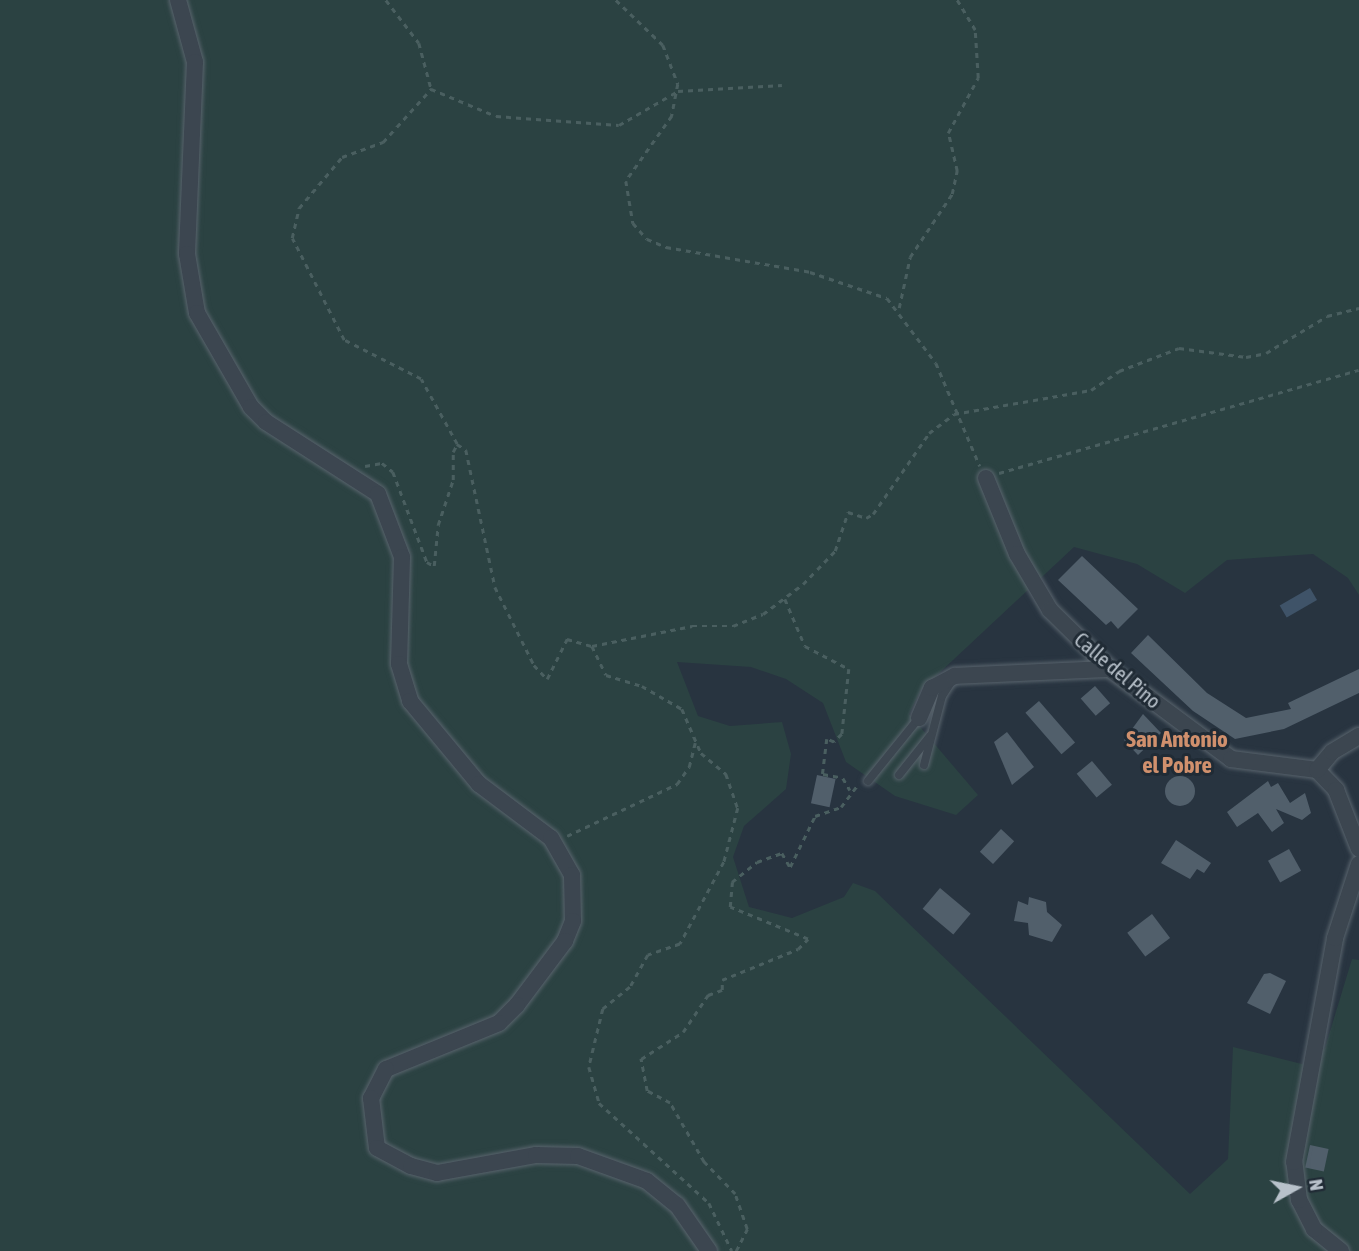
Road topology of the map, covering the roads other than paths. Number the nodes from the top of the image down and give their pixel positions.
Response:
1 (178, 0) edge
2 (986, 478) road end
3 (1110, 669) junction
4 (955, 676) junction
5 (919, 718) joint
6 (931, 735) junction
7 (1359, 736) edge
8 (925, 765) dead end
9 (1317, 770) junction
10 (899, 775) dead end
11 (868, 781) road end
12 (1359, 849) edge
13 (1359, 864) edge
14 (709, 1251) edge
15 (1341, 1251) edge

1 - 14 street
2 - 3 street, Calle del Pino
3 - 4 street
3 - 9 street, Calle del Pino
4 - 5 street
4 - 6 lane
5 - 11 lane
6 - 8 lane
6 - 10 lane
7 - 9 street
9 - 12 street
13 - 15 street

